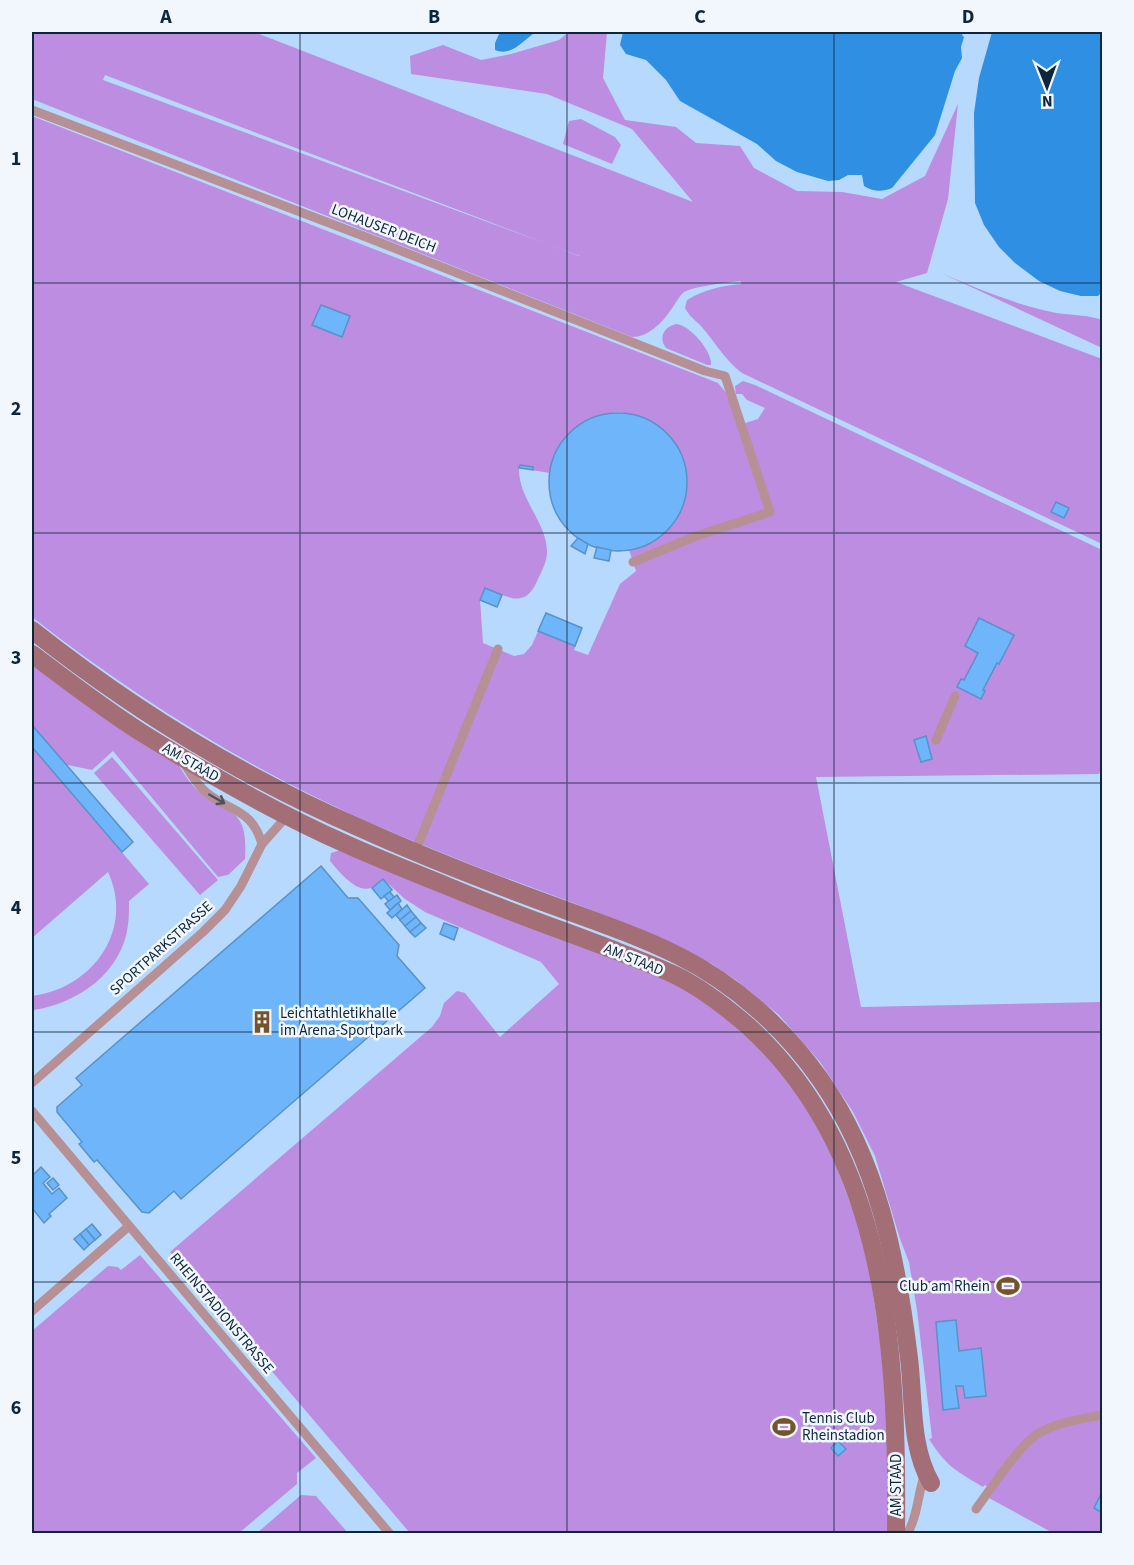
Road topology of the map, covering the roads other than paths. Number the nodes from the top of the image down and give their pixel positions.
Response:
1 (32, 111) edge
2 (633, 562) dead end
3 (32, 630) edge
4 (498, 649) dead end
5 (32, 654) edge
6 (955, 696) dead end
7 (936, 740) dead end
8 (180, 756) junction
9 (287, 816) junction
10 (262, 844) junction
11 (415, 852) junction
12 (32, 1083) edge
13 (32, 1113) edge
14 (129, 1226) junction
15 (32, 1311) edge
16 (1102, 1414) edge
17 (918, 1448) junction
18 (896, 1450) junction
19 (928, 1478) joint
20 (976, 1509) dead end
21 (390, 1533) edge
22 (896, 1533) edge
23 (907, 1533) edge

1 - 2 lane, LOHAUSER DEICH
3 - 11 street, AM STAAD
4 - 11 lane
5 - 8 street, AM STAAD
6 - 7 lane
8 - 9 street, AM STAAD
8 -> 10 lane
9 - 10 lane, SPORTPARKSTRASSE
9 - 18 street, AM STAAD
10 - 12 lane, SPORTPARKSTRASSE
11 - 17 street, AM STAAD
13 - 14 lane, RHEINSTADIONSTRASSE
14 - 15 lane
14 - 21 lane, RHEINSTADIONSTRASSE
16 - 20 lane
17 - 18 lane
17 - 19 street, AM STAAD
18 - 22 street, AM STAAD
19 - 23 lane

